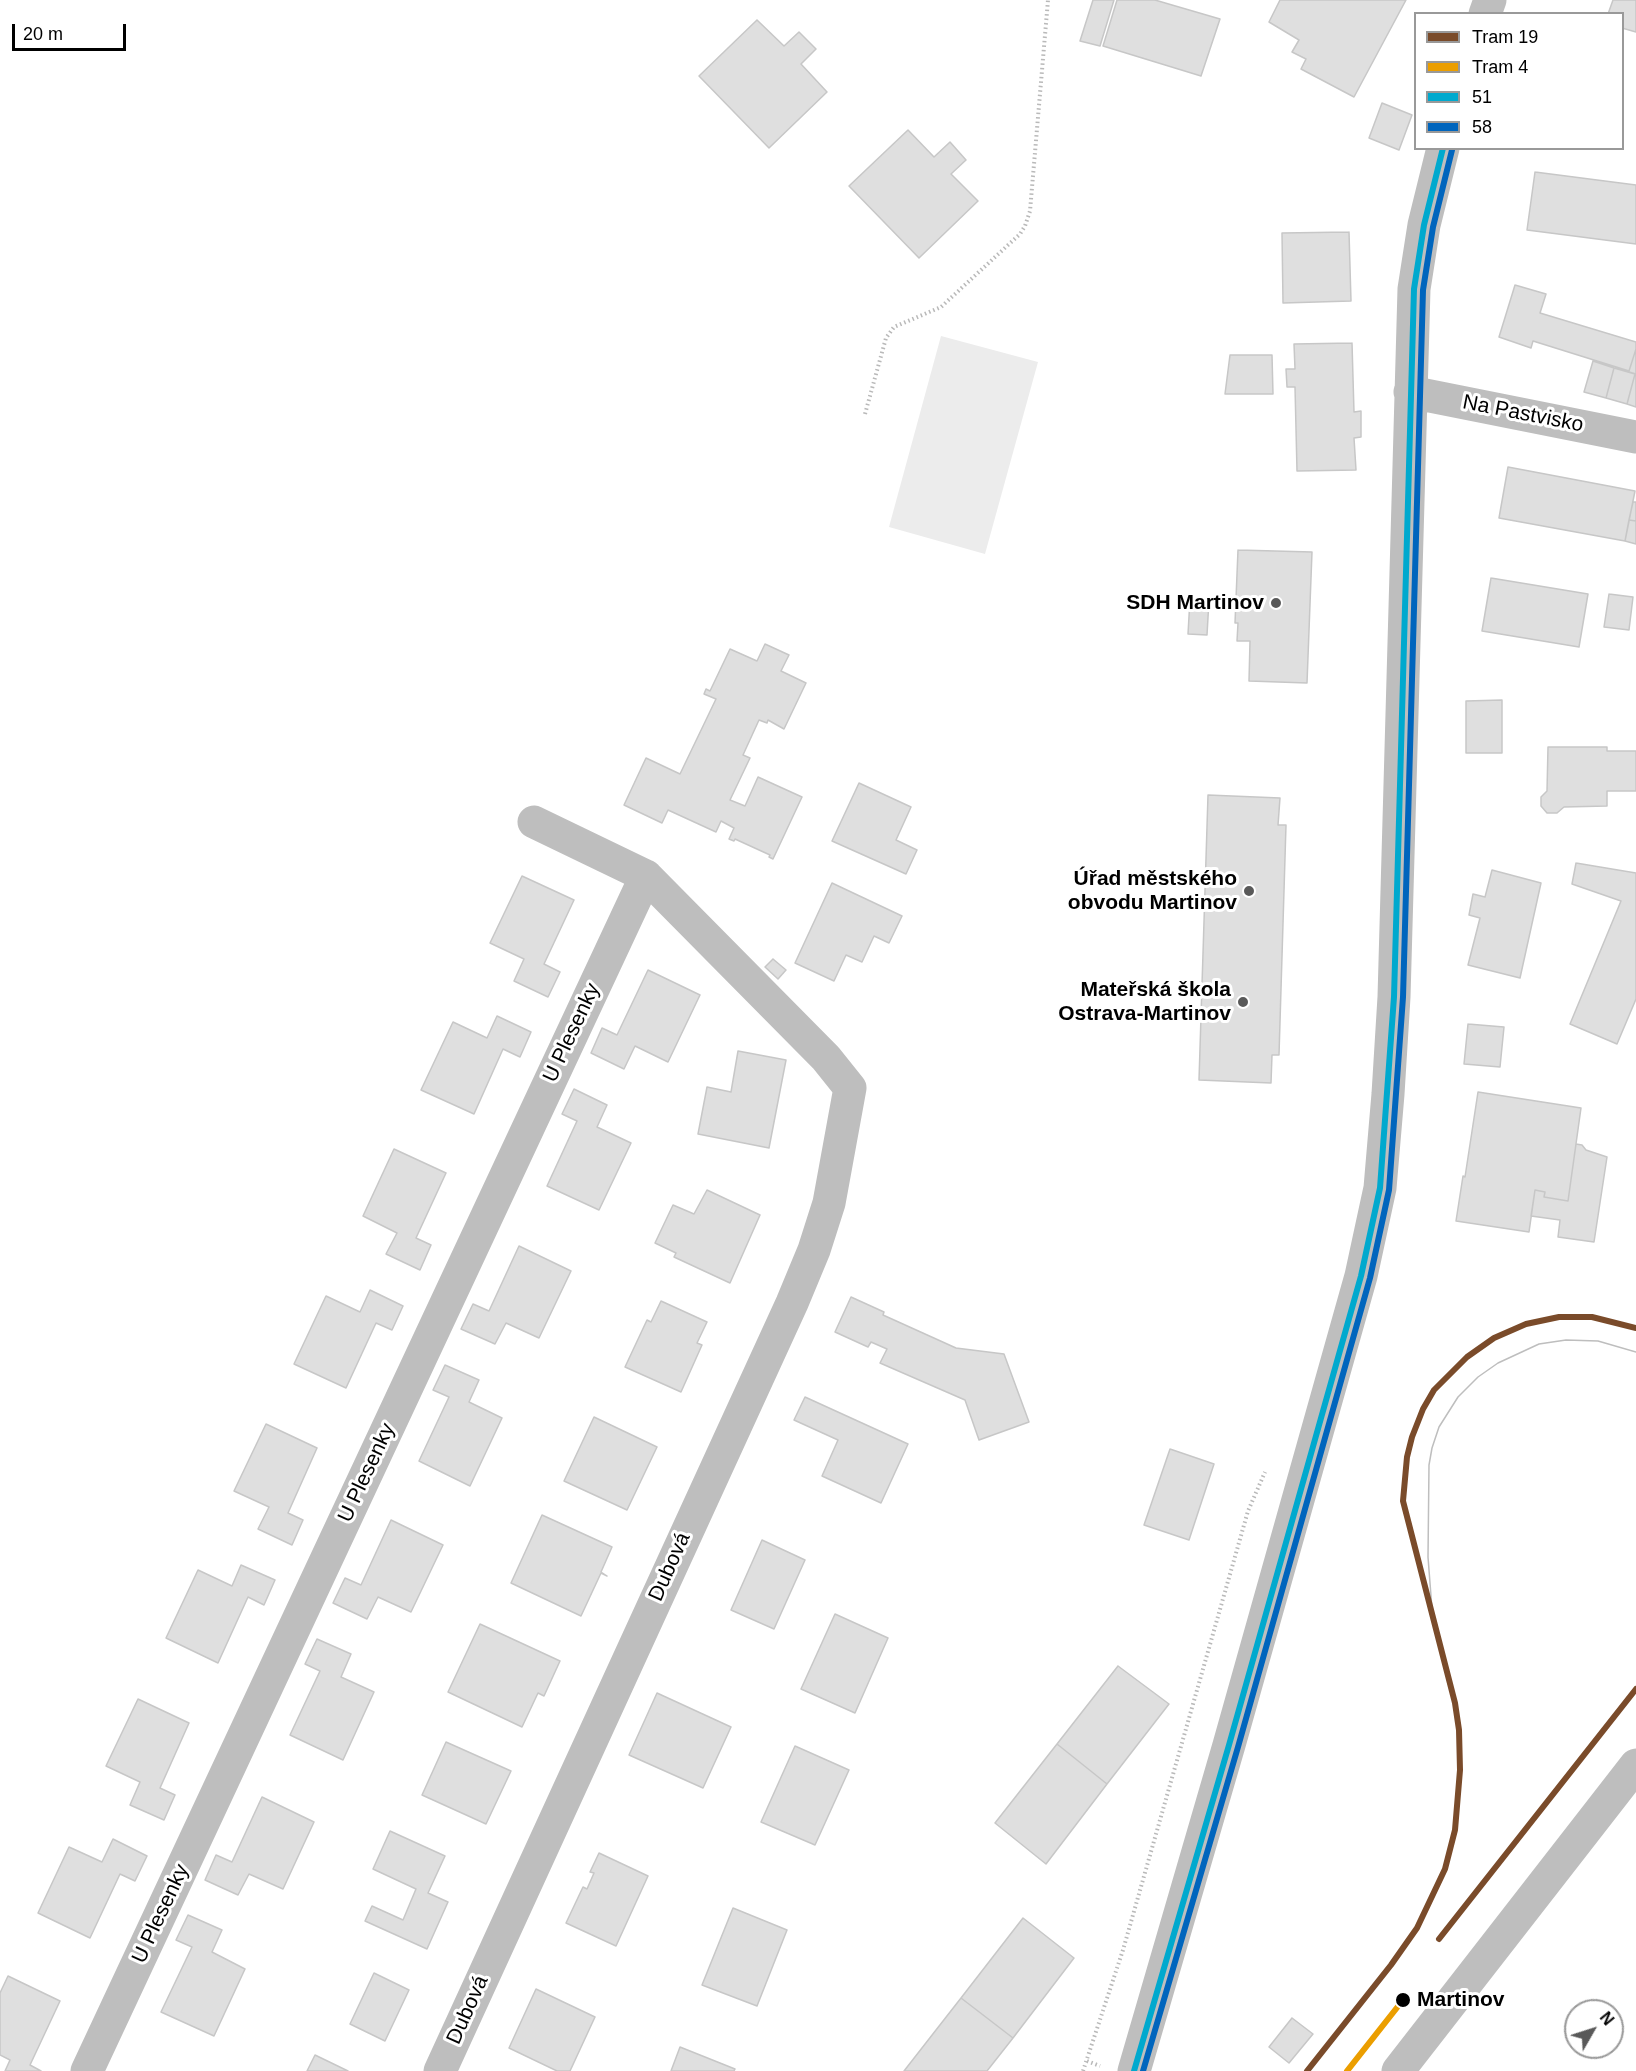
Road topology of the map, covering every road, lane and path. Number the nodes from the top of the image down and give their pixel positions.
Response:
1 (1048, 0) edge
2 (1442, 150) edge
3 (1410, 392) junction
4 (865, 414) dead end
5 (1636, 437) edge
6 (534, 822) dead end
7 (646, 876) junction
8 (1266, 1470) dead end
9 (1636, 1766) edge
10 (87, 2071) edge
11 (440, 2071) edge
12 (1083, 2071) edge
13 (1134, 2071) edge
14 (1398, 2071) edge

1 - 4 path
2 - 3 street
3 - 5 street, Na Pastvisko
3 - 13 street
6 - 7 street
7 - 10 street, U Plesenky
7 - 11 street, Dubová
8 - 12 path
9 - 14 street

